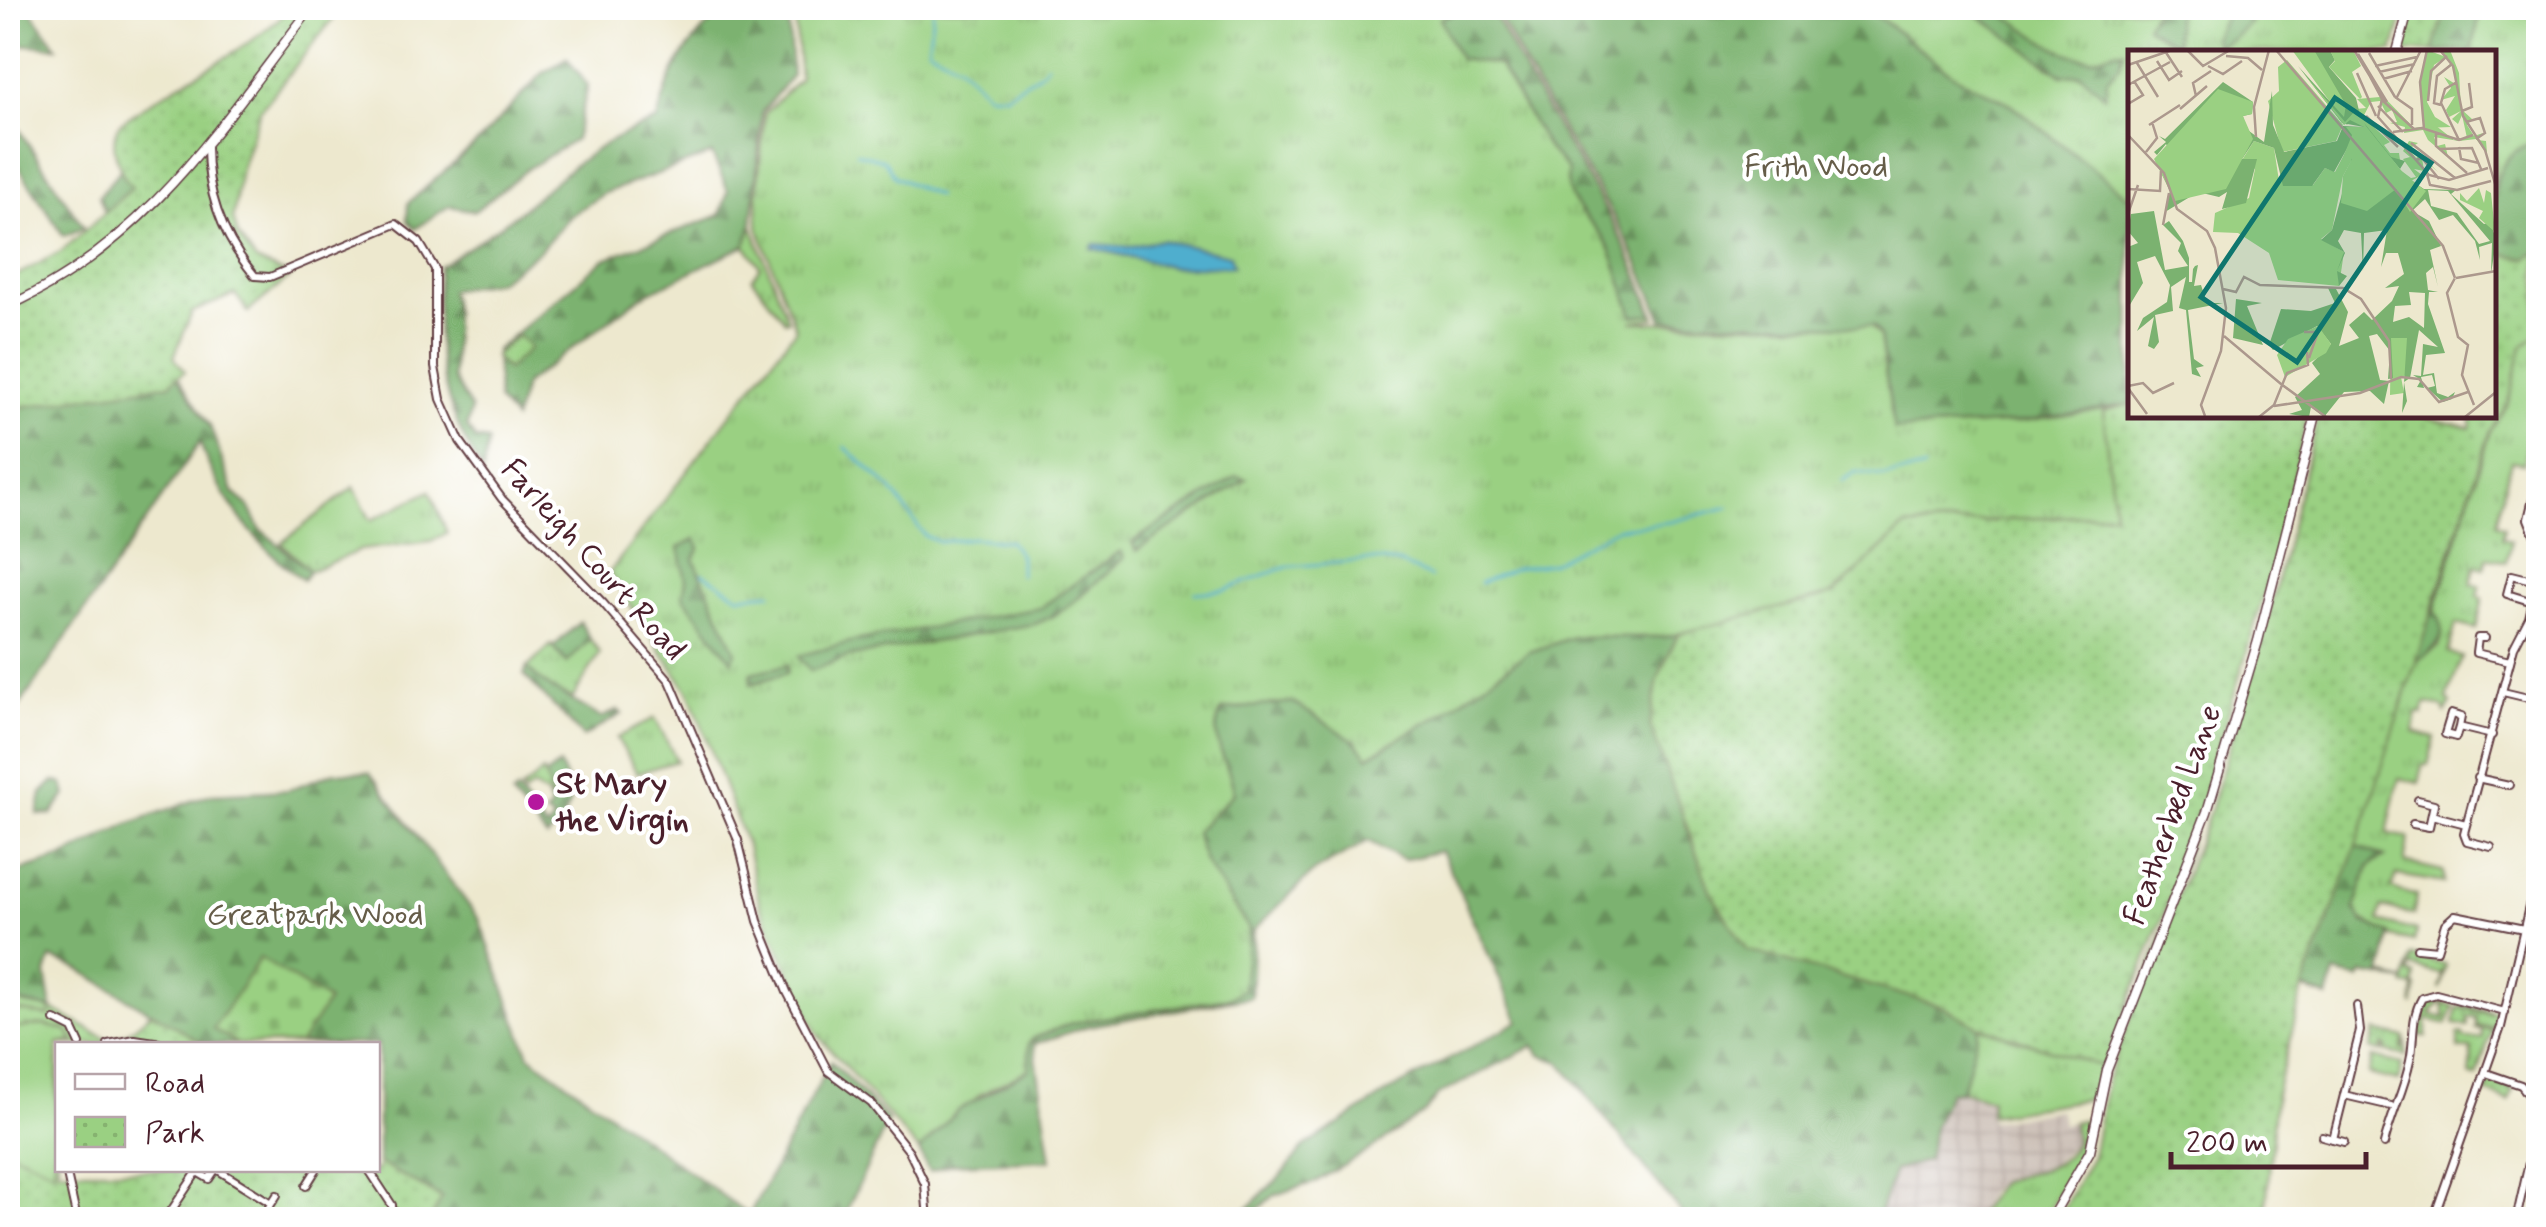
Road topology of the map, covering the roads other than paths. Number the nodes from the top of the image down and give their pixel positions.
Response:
1 (311, 8) edge
2 (2410, 8) edge
3 (2398, 50) edge
4 (207, 146) junction
5 (191, 163) junction
6 (207, 166) junction
7 (8, 306) edge
8 (2315, 418) edge
9 (2538, 479) edge
10 (2535, 500) edge
11 (2538, 544) edge
12 (2528, 579) dead end
13 (2538, 580) edge
14 (2533, 602) junction
15 (2486, 638) dead end
16 (2510, 661) junction
17 (2503, 692) junction
18 (2528, 698) dead end
19 (2459, 727) dead end
20 (2492, 735) junction
21 (2477, 778) junction
22 (2509, 786) dead end
23 (2418, 800) dead end
24 (2434, 816) junction
25 (2413, 824) dead end
26 (2466, 824) junction
27 (2491, 847) dead end
28 (2538, 868) edge
29 (2527, 916) junction
30 (2538, 918) edge
31 (2524, 929) junction
32 (2417, 948) dead end
33 (2357, 1006) dead end
34 (2505, 1012) junction
35 (55, 1020) dead end
36 (79, 1042) edge
37 (119, 1042) edge
38 (155, 1042) edge
39 (2538, 1072) edge
40 (2486, 1073) junction
41 (2528, 1092) junction
42 (2344, 1096) junction
43 (2391, 1106) junction
44 (2538, 1107) edge
45 (2538, 1123) edge
46 (2322, 1136) dead end
47 (2333, 1139) junction
48 (2344, 1142) dead end
49 (2384, 1144) dead end
50 (66, 1172) edge
51 (194, 1172) edge
52 (221, 1172) edge
53 (315, 1172) edge
54 (370, 1172) edge
55 (306, 1186) dead end
56 (266, 1212) dead end
57 (77, 1220) edge
58 (165, 1220) edge
59 (394, 1220) edge
60 (928, 1220) edge
61 (2050, 1220) edge
62 (2433, 1220) edge
63 (2516, 1220) edge

1 - 4 street
2 - 3 street
4 - 5 street
4 - 6 street, Farleigh Court Road
5 - 6 street
5 - 7 street
6 - 60 street, Farleigh Court Road
8 - 61 street, Featherbed Lane
9 - 10 street
10 - 11 street
12 - 14 street
13 - 14 street
14 - 16 street
15 - 16 street
16 - 17 street
17 - 18 street
17 - 20 street
19 - 20 street
20 - 21 street
21 - 22 street
21 - 26 street
23 - 24 street
24 - 25 street
24 - 26 street
26 - 27 street
28 - 29 street
29 - 30 street
29 - 31 street
31 - 32 street
31 - 34 street
33 - 42 street
34 - 40 street
34 - 43 street
35 - 36 street
37 - 38 street
39 - 41 street
40 - 41 street
40 - 62 street
41 - 44 street
42 - 43 street
42 - 47 street
43 - 49 street
45 - 63 street
46 - 47 street
47 - 48 street
50 - 57 street
51 - 58 street
52 - 56 street
53 - 55 street
54 - 59 street

